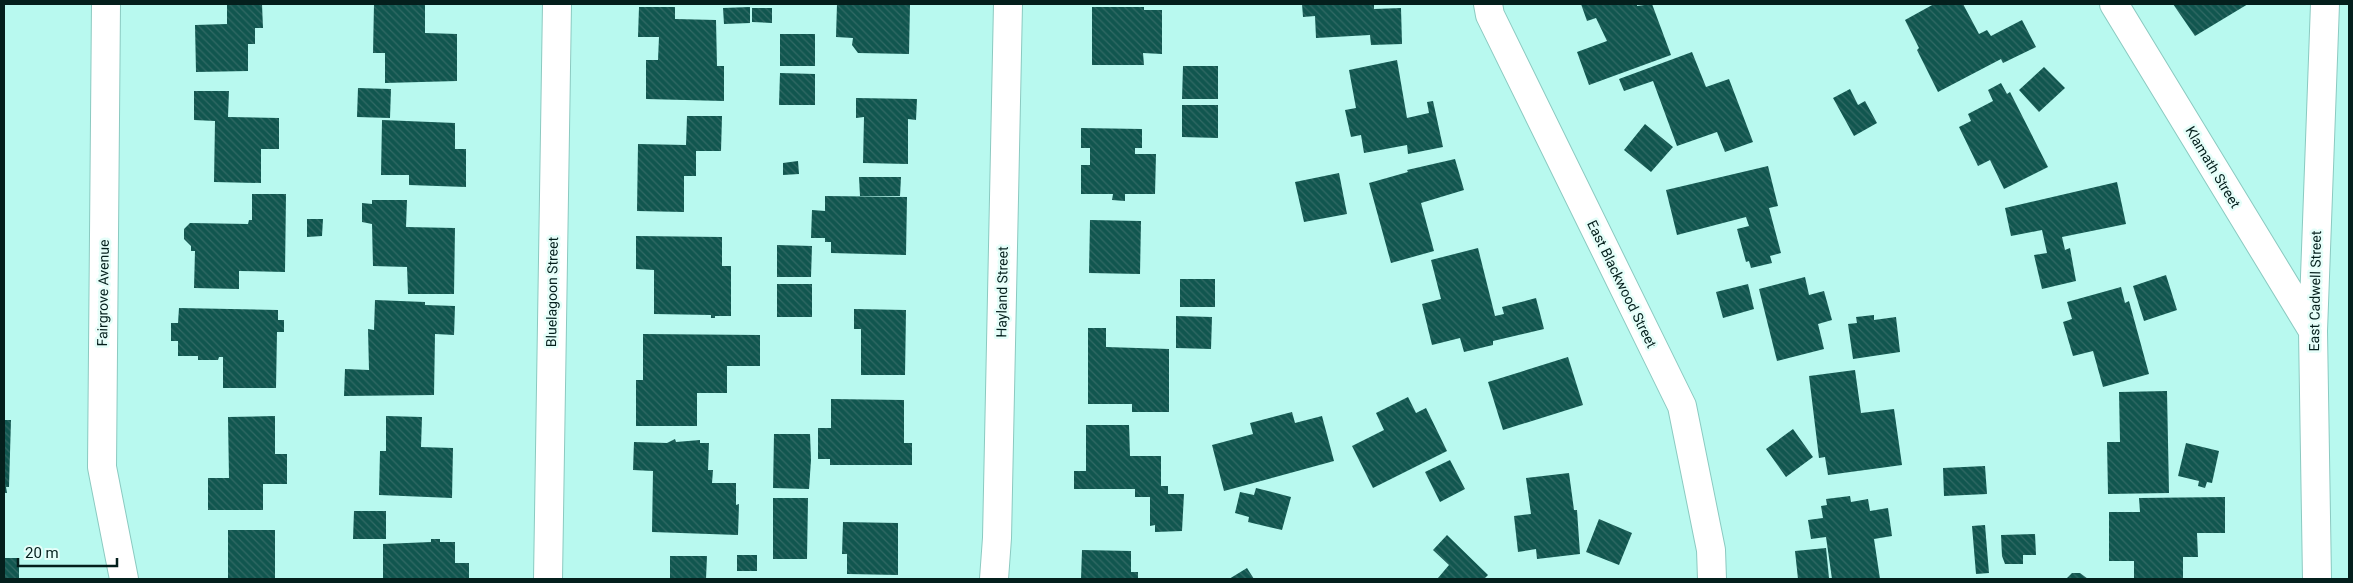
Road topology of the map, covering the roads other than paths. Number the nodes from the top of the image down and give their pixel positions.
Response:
1 (106, 4) edge
2 (557, 4) edge
3 (1008, 4) edge
4 (1488, 4) edge
5 (2114, 4) edge
6 (2325, 4) edge
7 (2313, 331) junction
8 (124, 579) edge
9 (548, 579) edge
10 (994, 579) edge
11 (1712, 579) edge
12 (2317, 579) edge

1 - 8 street, Fairgrove Avenue
2 - 9 street, Bluelagoon Street
3 - 10 street, Hayland Street
4 - 11 street, East Blackwood Street
5 - 7 street, Klamath Street
6 - 7 street, East Cadwell Street
7 - 12 street, East Cadwell Street

